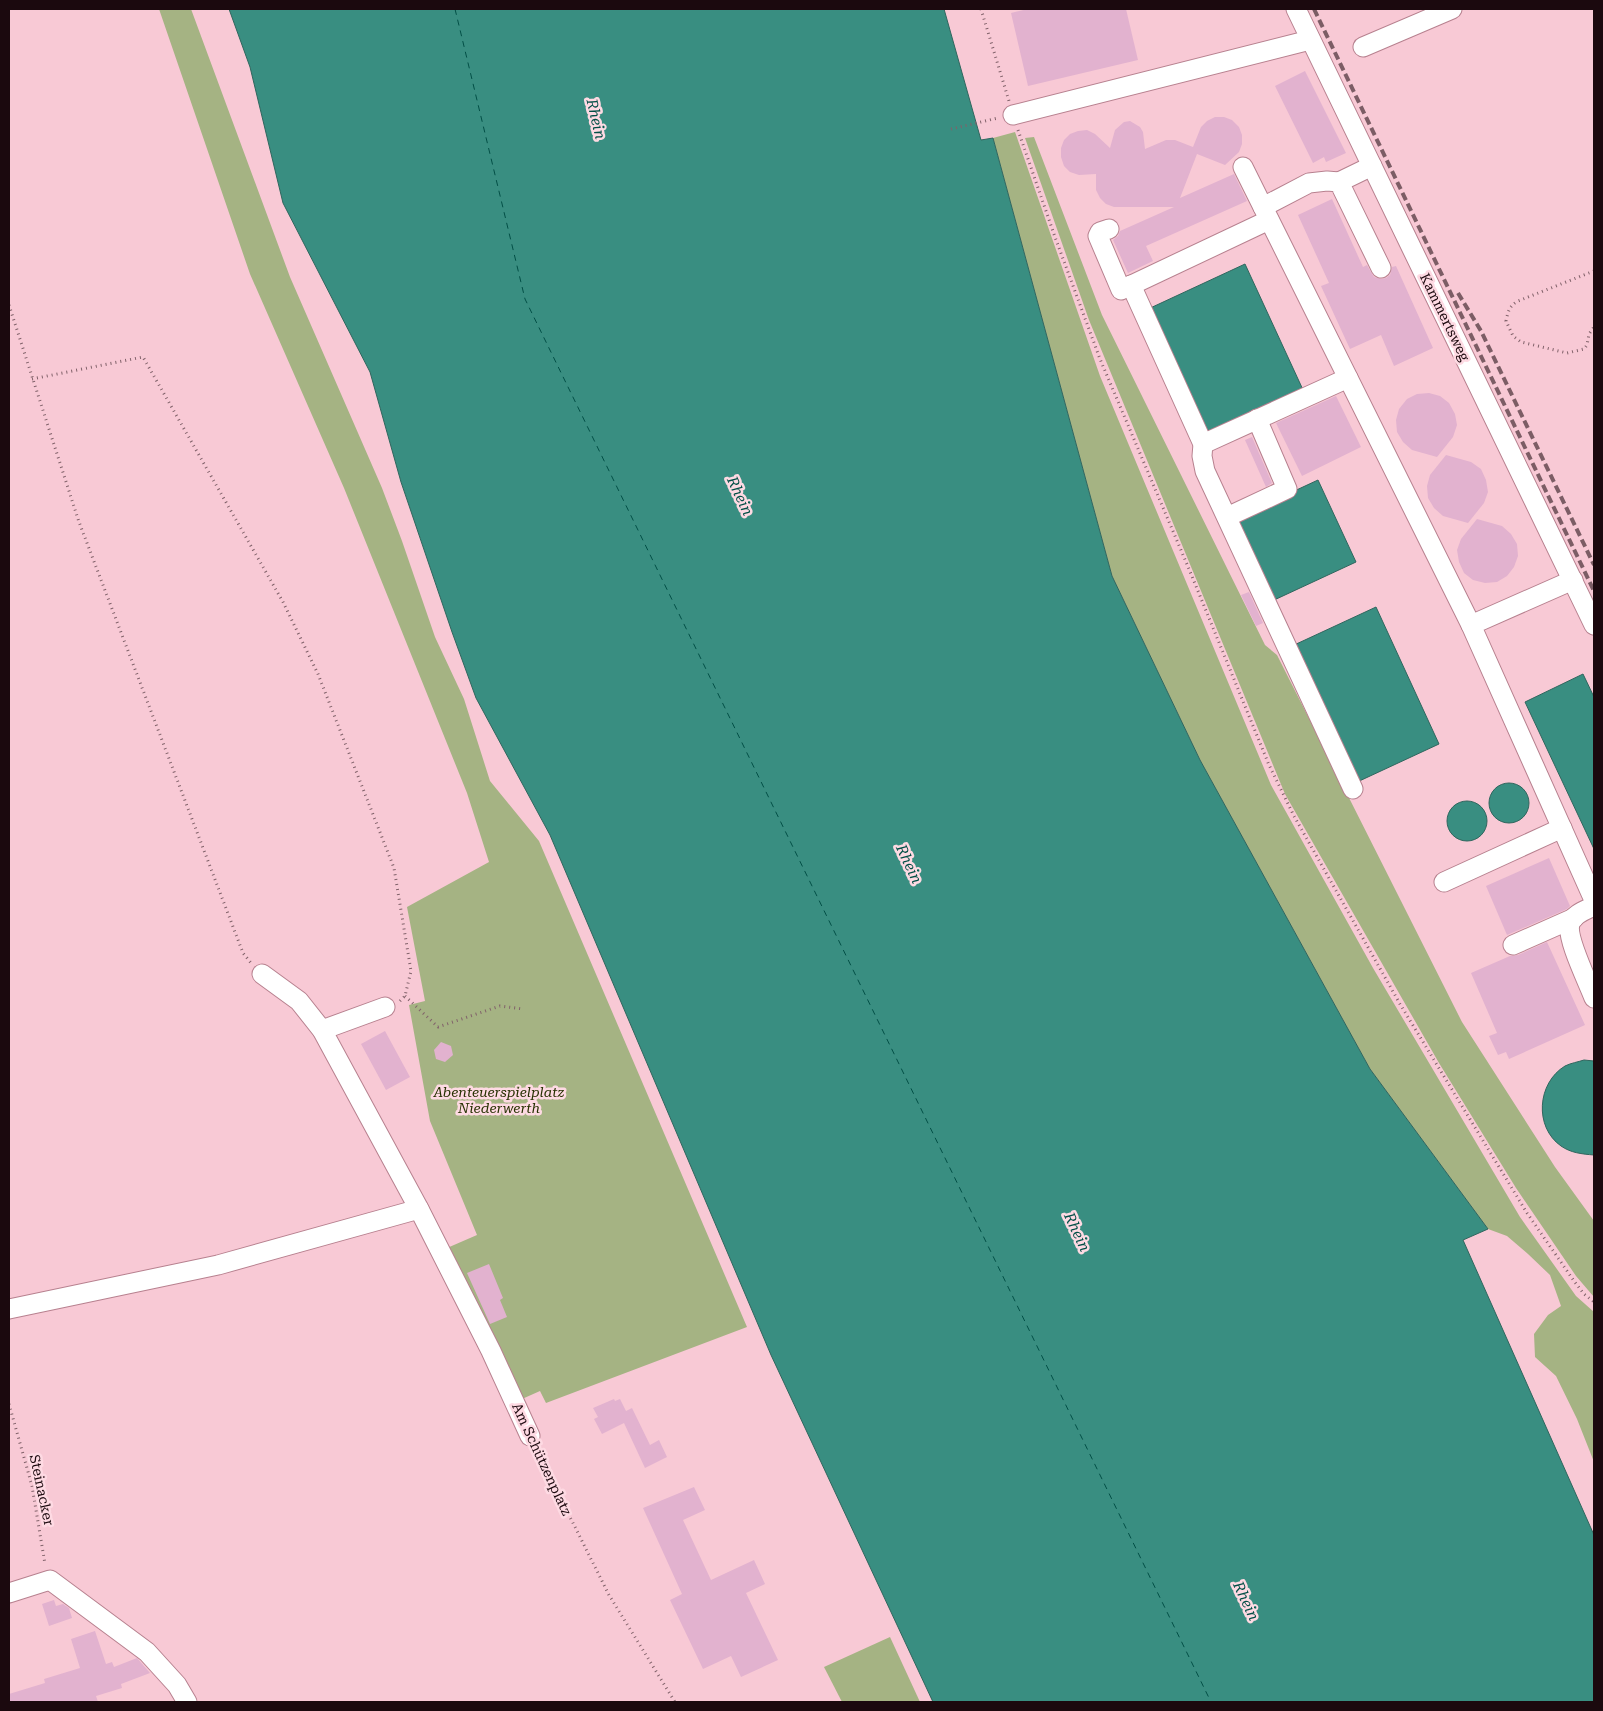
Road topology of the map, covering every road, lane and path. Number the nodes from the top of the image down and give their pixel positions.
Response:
1 (980, 9) edge
2 (1296, 9) edge
3 (1452, 9) edge
4 (1310, 40) junction
5 (1363, 47) dead end
6 (1013, 115) junction
7 (951, 130) dead end
8 (1372, 166) junction
9 (1243, 167) dead end
10 (1339, 182) junction
11 (1266, 214) junction
12 (1109, 229) dead end
13 (1381, 268) dead end
14 (1594, 271) edge
15 (1131, 285) junction
16 (9, 305) edge
17 (1594, 327) edge
18 (1348, 378) junction
19 (32, 379) junction
20 (1257, 419) junction
21 (1203, 444) junction
22 (1227, 517) junction
23 (1572, 580) junction
24 (1471, 625) junction
25 (1594, 625) edge
26 (1353, 789) dead end
27 (1562, 828) junction
28 (1444, 882) dead end
29 (1594, 900) edge
30 (1594, 906) edge
31 (1574, 918) junction
32 (1513, 945) dead end
33 (262, 974) joint
34 (405, 996) junction
35 (1594, 998) edge
36 (385, 1007) joint
37 (523, 1009) dead end
38 (322, 1030) junction
39 (419, 1209) junction
40 (1594, 1302) edge
41 (9, 1308) edge
42 (9, 1404) edge
43 (530, 1436) joint
44 (50, 1580) junction
45 (9, 1592) edge
46 (187, 1702) edge
47 (675, 1702) edge

1 - 6 path
2 - 4 street, Kammertsweg
3 - 5 street
4 - 6 street
4 - 8 street, Kammertsweg
6 - 7 path
6 - 40 path
8 - 10 street
8 - 23 street, Kammertsweg
9 - 11 street
10 - 11 street
10 - 13 street
11 - 15 street
11 - 18 street
12 - 15 street
14 - 17 path
15 - 21 street
16 - 19 path
18 - 20 street
18 - 24 street
19 - 33 path
19 - 34 path
20 - 21 street
20 - 22 street
21 - 22 street
22 - 26 street
23 - 24 street
23 - 25 street, Kammertsweg
24 - 27 street
27 - 28 street
27 - 29 street
30 - 31 street
31 - 32 street
31 - 35 street
33 - 38 street, Am Schützenplatz
34 - 36 path
34 - 37 path
36 - 38 street
38 - 39 street, Am Schützenplatz
39 - 41 street
39 - 43 street, Am Schützenplatz
42 - 44 path, Steinacker
43 - 47 path, Am Schützenplatz
44 - 45 street
44 - 46 street

